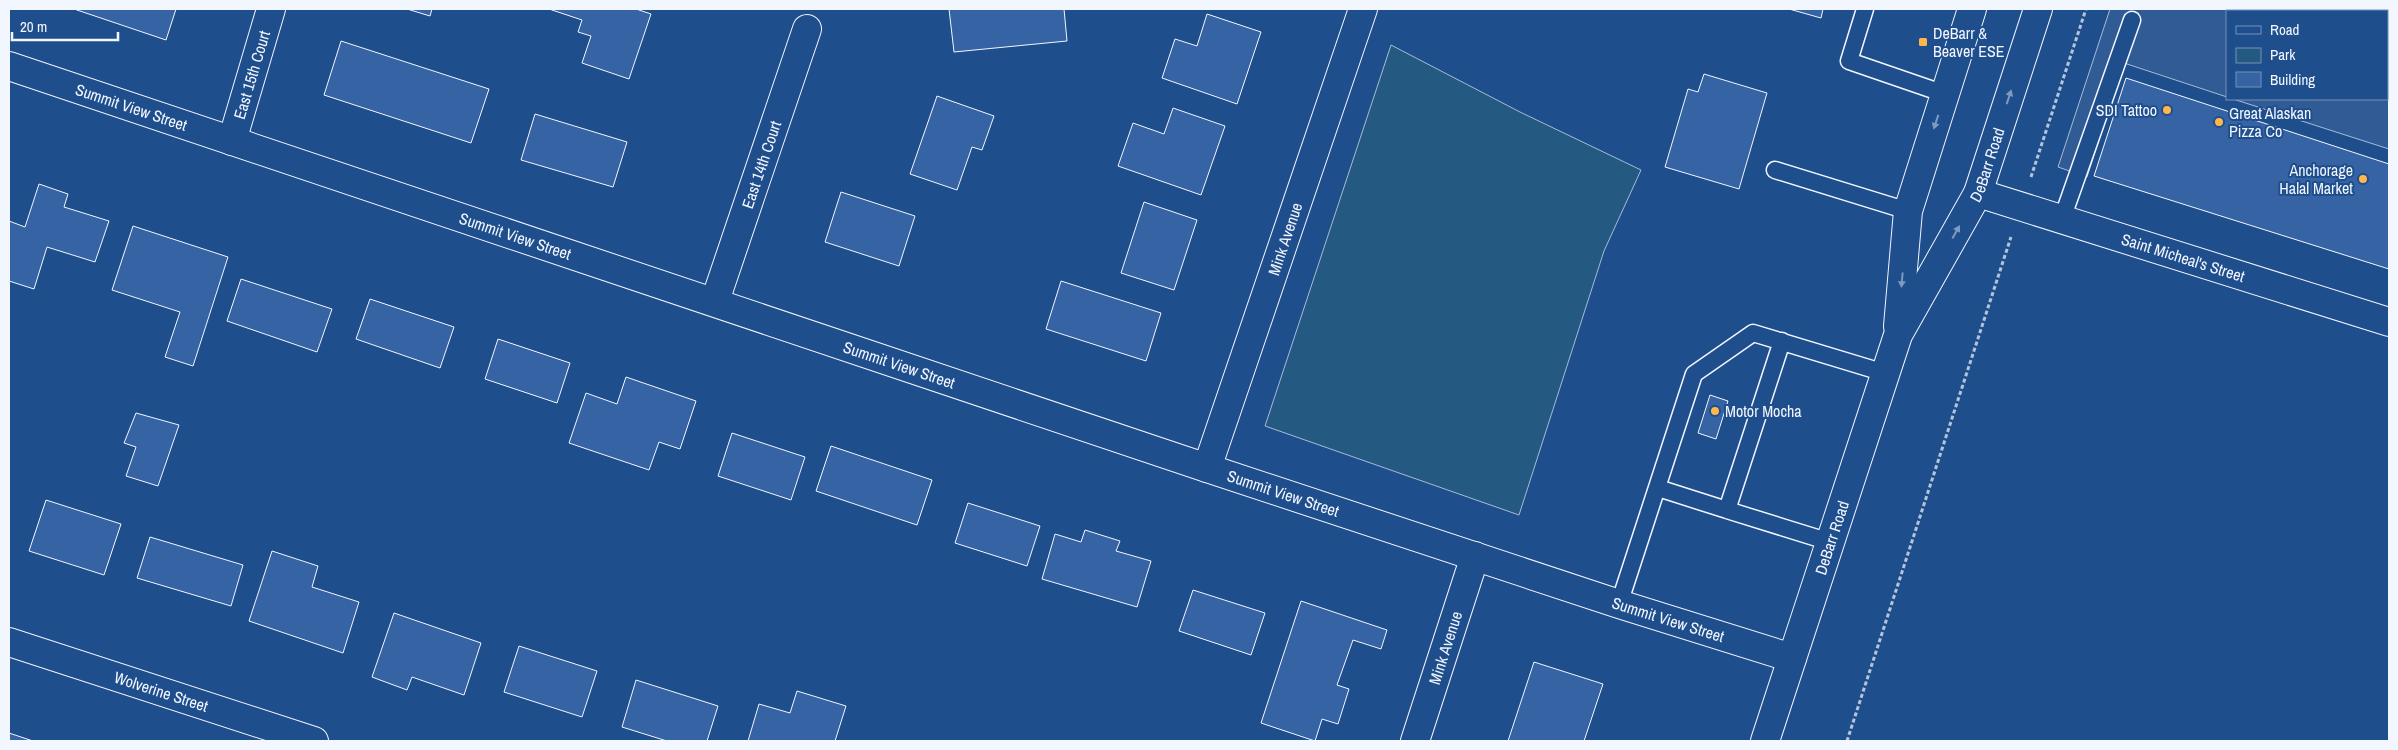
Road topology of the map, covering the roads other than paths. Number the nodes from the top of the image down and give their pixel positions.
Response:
1 (272, 9) edge
2 (1363, 9) edge
3 (1865, 9) edge
4 (1972, 9) edge
5 (2038, 9) edge
6 (2132, 20) dead end
7 (807, 29) dead end
8 (9, 66) edge
9 (1945, 94) junction
10 (232, 141) junction
11 (1775, 170) dead end
12 (1978, 193) junction
13 (1908, 211) junction
14 (2062, 219) junction
15 (715, 301) junction
16 (2389, 322) edge
17 (1898, 335) junction
18 (1782, 341) junction
19 (1885, 373) junction
20 (1207, 468) junction
21 (1658, 488) junction
22 (1727, 510) junction
23 (1830, 542) junction
24 (1475, 556) junction
25 (1619, 604) junction
26 (9, 642) edge
27 (1792, 658) junction
28 (314, 741) edge
29 (1415, 741) edge
30 (1765, 741) edge

1 - 10 street, East 15th Court
2 - 20 street, Mink Avenue
3 - 9 lane
4 - 9 street, DeBarr Road
12 -> 5 street, DeBarr Road
6 - 14 lane
7 - 15 street, East 14th Court
8 - 10 street, Summit View Street
9 -> 13 street, DeBarr Road
10 - 15 street, Summit View Street
11 - 13 lane
12 - 14 street, Saint Micheal's Street
17 -> 12 street, DeBarr Road
13 -> 17 street, DeBarr Road
14 - 16 street, Saint Micheal's Street
15 - 20 street, Summit View Street
17 - 19 street, DeBarr Road
18 - 19 lane
18 - 21 lane
18 - 22 lane
19 - 23 street, DeBarr Road
20 - 24 street, Summit View Street
21 - 22 lane
21 - 25 lane
22 - 23 lane
23 - 27 street, DeBarr Road
24 - 25 street, Summit View Street
24 - 29 street, Mink Avenue
25 - 27 street, Summit View Street
26 - 28 street, Wolverine Street
27 - 30 street, DeBarr Road

